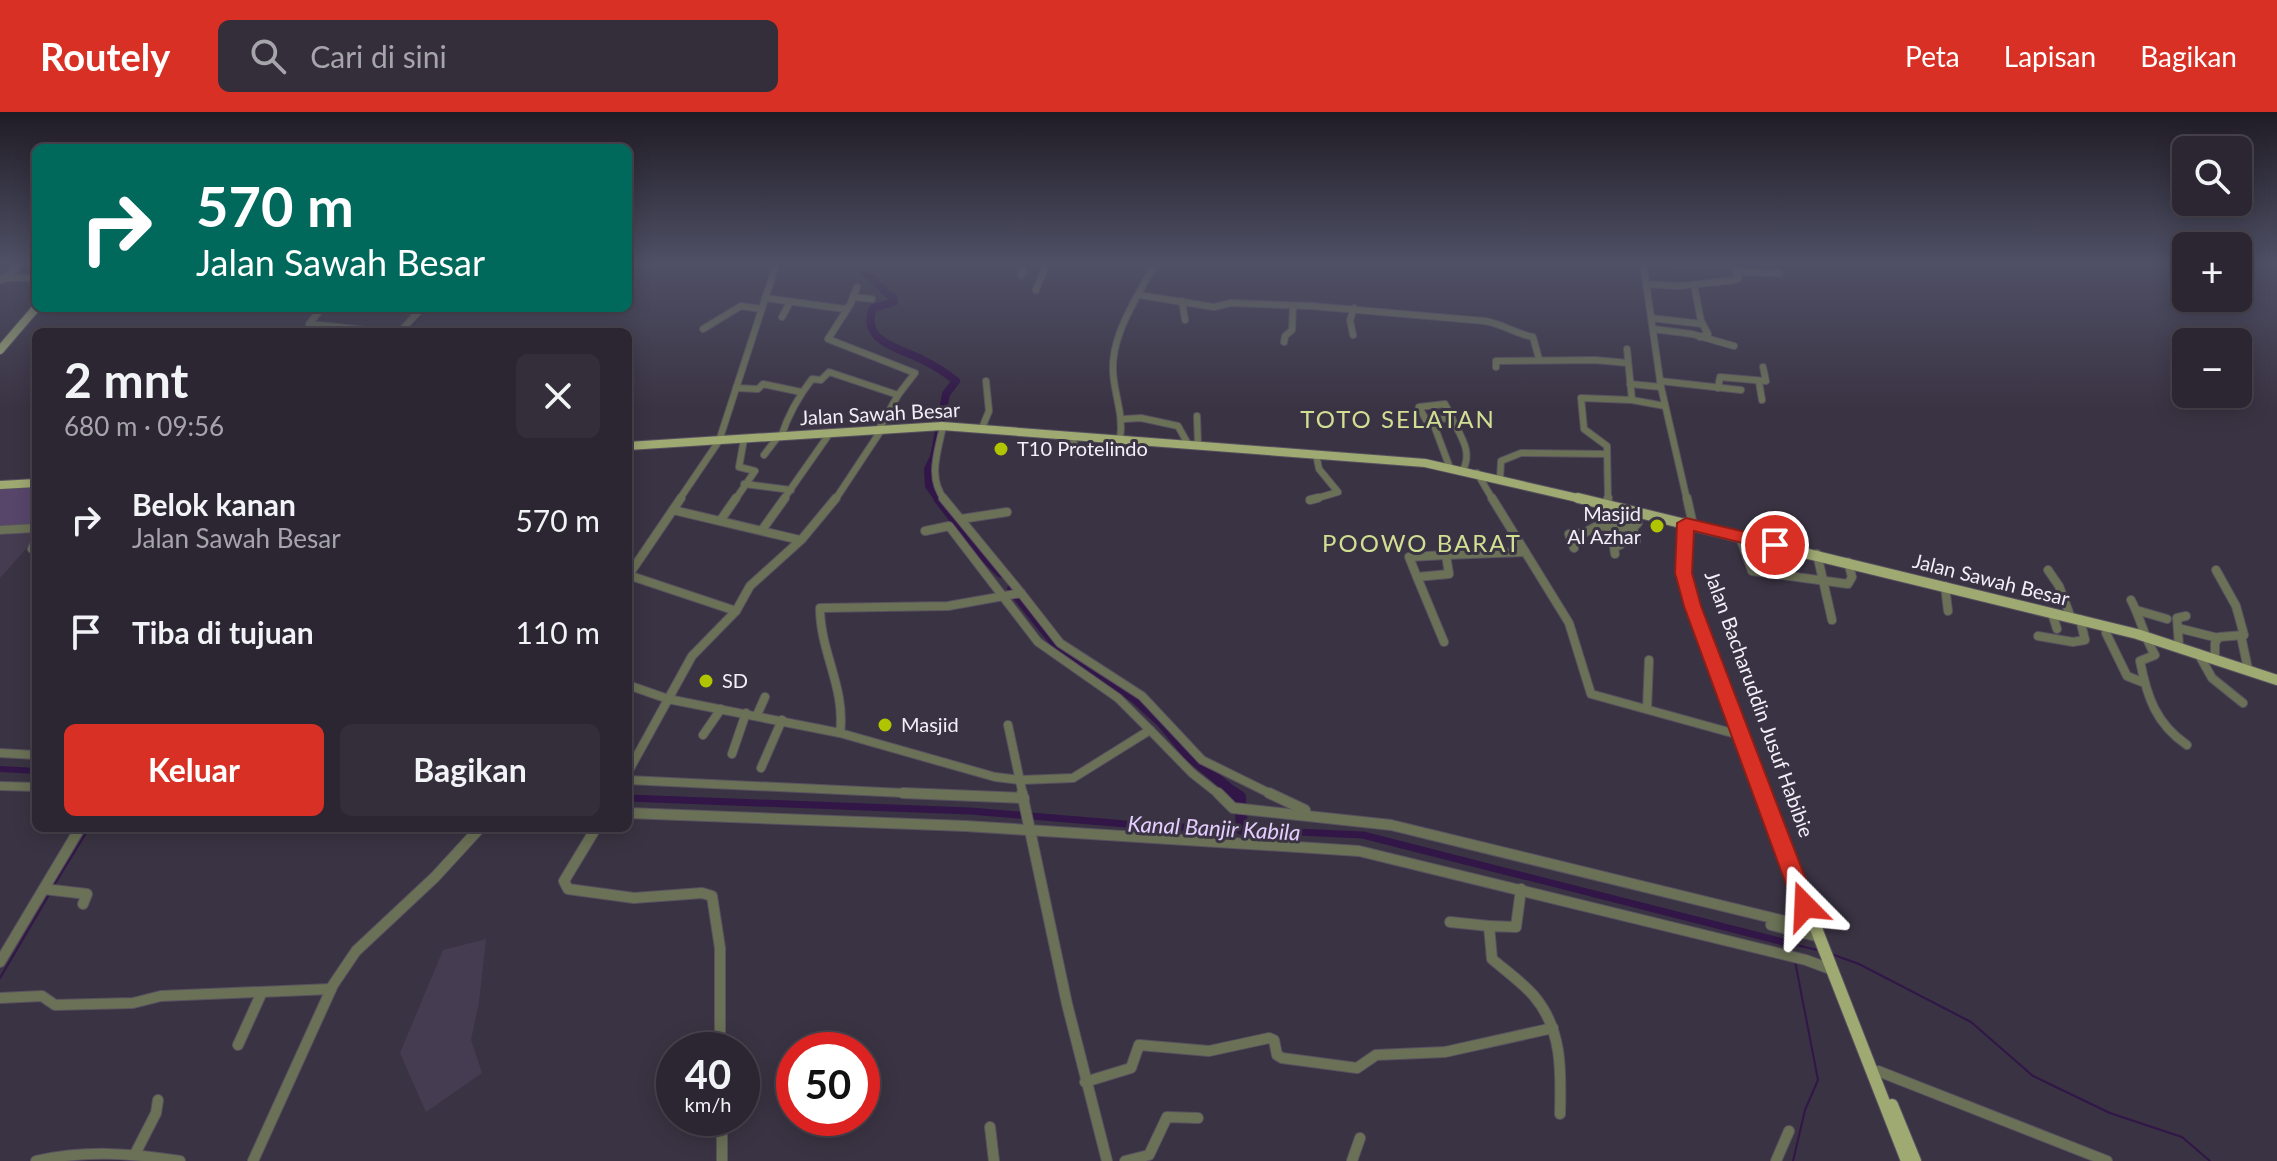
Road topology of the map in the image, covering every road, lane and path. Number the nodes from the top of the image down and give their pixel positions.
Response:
1 (733, 311) edge
2 (760, 311) edge
3 (785, 311) edge
4 (846, 311) edge
5 (1132, 311) edge
6 (1184, 311) edge
7 (1293, 311) edge
8 (1353, 311) edge
9 (1381, 311) edge
10 (1650, 311) edge
11 (1699, 311) edge
12 (33, 312) edge
13 (319, 312) edge
14 (418, 312) edge
15 (782, 317) dead end
16 (1651, 318) junction
17 (1185, 320) dead end
18 (1702, 324) junction
19 (346, 328) edge
20 (404, 328) edge
21 (703, 329) dead end
22 (1653, 329) junction
23 (0, 335) edge
24 (13, 335) junction
25 (1353, 335) dead end
26 (1699, 337) junction
27 (1284, 342) dead end
28 (1734, 346) dead end
29 (1627, 349) dead end
30 (0, 350) edge
31 (1539, 359) junction
32 (1628, 363) junction
33 (1496, 367) dead end
34 (1763, 367) dead end
35 (986, 381) dead end
36 (1759, 382) junction
37 (1630, 384) junction
38 (1661, 384) junction
39 (736, 388) junction
40 (1718, 388) junction
41 (1741, 390) dead end
42 (801, 392) junction
43 (898, 395) junction
44 (1762, 400) dead end
45 (1634, 404) junction
46 (1665, 406) junction
47 (1197, 416) dead end
48 (1452, 418) junction
49 (1124, 419) junction
50 (1432, 420) junction
51 (939, 426) junction
52 (982, 428) junction
53 (880, 429) junction
54 (830, 433) junction
55 (1072, 436) junction
56 (779, 438) junction
57 (744, 439) junction
58 (1120, 439) junction
59 (719, 441) junction
60 (1193, 444) junction
61 (632, 446) edge
62 (1077, 454) dead end
63 (1316, 454) junction
64 (1607, 454) junction
65 (1450, 468) junction
66 (1463, 470) junction
67 (755, 471) junction
68 (1477, 473) junction
69 (1500, 479) junction
70 (32, 483) edge
71 (744, 484) junction
72 (0, 485) edge
73 (791, 490) junction
74 (1310, 500) dead end
75 (1607, 504) junction
76 (673, 510) junction
77 (1007, 512) dead end
78 (1638, 514) junction
79 (961, 519) junction
80 (720, 521) junction
81 (1690, 522) junction
82 (32, 528) edge
83 (1617, 528) junction
84 (1633, 528) junction
85 (0, 530) edge
86 (762, 530) junction
87 (925, 531) dead end
88 (1740, 537) junction
89 (800, 540) junction
90 (1636, 541) dead end
91 (1574, 548) dead end
92 (1525, 552) junction
93 (1615, 554) dead end
94 (1817, 554) junction
95 (1446, 555) junction
96 (1848, 562) junction
97 (632, 570) edge
98 (2048, 570) dead end
99 (2216, 570) dead end
100 (632, 577) edge
101 (1417, 577) junction
102 (1687, 577) junction
103 (1822, 579) junction
104 (1945, 586) junction
105 (1014, 594) junction
106 (2131, 600) dead end
107 (2136, 610) junction
108 (736, 611) junction
109 (1948, 611) dead end
110 (2052, 613) junction
111 (2186, 616) dead end
112 (2076, 619) junction
113 (2167, 619) dead end
114 (1832, 620) dead end
115 (2178, 628) junction
116 (2057, 629) dead end
117 (2106, 633) dead end
118 (2038, 636) dead end
119 (2143, 636) junction
120 (2241, 636) junction
121 (2218, 638) junction
122 (1444, 642) dead end
123 (2179, 646) junction
124 (2198, 652) junction
125 (2215, 658) junction
126 (1649, 660) dead end
127 (2248, 669) junction
128 (2277, 680) edge
129 (2142, 682) junction
130 (632, 686) edge
131 (765, 697) dead end
132 (668, 699) junction
133 (2243, 703) dead end
134 (721, 709) junction
135 (1647, 709) junction
136 (746, 713) junction
137 (757, 715) junction
138 (782, 720) junction
139 (1008, 725) dead end
140 (1150, 730) junction
141 (840, 733) junction
142 (703, 735) dead end
143 (1743, 736) junction
144 (2187, 745) dead end
145 (0, 753) edge
146 (732, 754) dead end
147 (32, 755) edge
148 (632, 765) edge
149 (761, 768) dead end
150 (632, 780) edge
151 (1021, 780) junction
152 (0, 786) edge
153 (32, 787) edge
154 (1024, 800) junction
155 (1305, 810) dead end
156 (632, 813) edge
157 (1030, 830) junction
158 (78, 832) edge
159 (476, 832) edge
160 (594, 832) edge
161 (1521, 889) junction
162 (49, 890) junction
163 (83, 904) dead end
164 (1450, 922) dead end
165 (1771, 925) dead end
166 (1489, 926) junction
167 (1817, 934) junction
168 (0, 962) edge
169 (1830, 964) junction
170 (331, 989) junction
171 (262, 992) junction
172 (0, 998) edge
173 (1553, 1028) junction
174 (720, 1032) edge
175 (238, 1045) dead end
176 (1878, 1071) junction
177 (1085, 1082) junction
178 (158, 1100) dead end
179 (1560, 1114) dead end
180 (1198, 1118) dead end
181 (990, 1127) dead end
182 (1789, 1131) dead end
183 (722, 1136) edge
184 (1360, 1138) dead end
185 (135, 1154) junction
186 (36, 1161) edge
187 (180, 1161) edge
188 (253, 1161) edge
189 (722, 1161) edge
190 (994, 1161) edge
191 (1107, 1161) edge
192 (1125, 1161) edge
193 (1352, 1161) edge
194 (1776, 1161) edge
195 (1907, 1161) edge
196 (1915, 1161) edge
197 (2107, 1161) edge

1 - 21 street
2 - 39 street
3 - 15 street
4 - 43 street
5 - 49 street
6 - 17 street
7 - 27 street
8 - 25 street
9 - 31 street
10 - 16 street
11 - 18 street
12 - 24 main road
13 - 19 street
14 - 20 street
16 - 18 street
16 - 22 street
18 - 26 street
22 - 26 street
22 - 38 street
23 - 24 street
24 - 30 main road
26 - 28 street
29 - 32 street
31 - 32 street
31 - 33 street
32 - 37 street
34 - 36 street
35 - 52 street
36 - 40 street
36 - 44 street
37 - 38 street
37 - 45 street
38 - 40 street
38 - 46 street
39 - 42 street
39 - 59 street
40 - 41 street
42 - 43 street
42 - 56 street
43 - 53 street
45 - 46 street
45 - 64 street
46 - 81 street
47 - 60 street
48 - 50 street
48 - 50 street
48 - 66 street
49 - 58 street
49 - 60 street
50 - 65 street
51 - 52 main road, Jalan Sawah Besar
51 - 53 main road, Jalan Sawah Besar
51 - 79 street
52 - 55 main road, Jalan Sawah Besar
53 - 54 main road, Jalan Sawah Besar
53 - 89 street
54 - 56 main road, Jalan Sawah Besar
54 - 73 street
55 - 58 main road, Jalan Sawah Besar
55 - 62 street
56 - 57 main road, Jalan Sawah Besar
56 - 67 street
57 - 59 main road, Jalan Sawah Besar
57 - 67 street
58 - 60 main road, Jalan Sawah Besar
59 - 61 main road, Jalan Sawah Besar
59 - 76 street
60 - 63 main road, Jalan Sawah Besar
63 - 65 main road, Jalan Sawah Besar
63 - 74 street
64 - 69 street
64 - 75 street
65 - 66 main road, Jalan Sawah Besar
66 - 68 main road, Jalan Sawah Besar
67 - 71 street
68 - 69 main road, Jalan Sawah Besar
68 - 92 street
69 - 75 main road, Jalan Sawah Besar
70 - 72 main road
71 - 73 street
71 - 80 street
73 - 86 street
75 - 78 main road, Jalan Sawah Besar
76 - 80 street
76 - 97 street
77 - 79 street
78 - 81 main road, Jalan Sawah Besar
78 - 84 street
79 - 105 street
80 - 86 street
81 - 88 main road, Jalan Sawah Besar
81 - 102 main road, Jalan Bacharuddin Jusuf Habibie
82 - 85 street
83 - 84 street
83 - 91 street
83 - 93 street
84 - 90 street
86 - 89 street
87 - 105 street
88 - 94 main road, Jalan Sawah Besar
88 - 103 street
89 - 108 street
92 - 95 street
92 - 135 street
94 - 96 main road, Jalan Sawah Besar
94 - 103 street
95 - 101 street
95 - 101 street
96 - 103 street
96 - 104 main road, Jalan Sawah Besar
98 - 112 street
99 - 120 street
100 - 108 street
101 - 122 street
102 - 143 main road
102 - 167 main road, Jalan Bacharuddin Jusuf Habibie
103 - 114 street
104 - 109 street
104 - 110 main road, Jalan Sawah Besar
105 - 140 street
105 - 141 street
105 - 155 street
106 - 107 street
107 - 113 street
107 - 119 street
108 - 132 street
110 - 112 main road, Jalan Sawah Besar
110 - 116 street
111 - 115 street
112 - 118 street
112 - 119 main road, Jalan Sawah Besar
115 - 121 street
115 - 123 street
117 - 129 street
119 - 123 main road, Jalan Sawah Besar
119 - 129 street
120 - 121 street
120 - 127 street
121 - 125 street
123 - 124 main road, Jalan Sawah Besar
124 - 125 main road, Jalan Sawah Besar
124 - 133 street
125 - 127 main road, Jalan Sawah Besar
126 - 135 street
127 - 128 main road, Jalan Sawah Besar
129 - 144 street
130 - 132 street
131 - 137 street
132 - 134 street
132 - 148 street
134 - 136 street
134 - 142 street
135 - 143 street
136 - 137 street
136 - 146 street
137 - 138 street
138 - 141 street
138 - 149 street
139 - 151 street
140 - 151 street
140 - 167 street
141 - 151 street
143 - 167 main road
145 - 147 street
150 - 154 street
151 - 154 street
152 - 153 street
154 - 157 street
156 - 157 street
157 - 161 street
157 - 177 street
158 - 162 street
159 - 170 street
160 - 174 street
161 - 166 street
161 - 169 street
162 - 163 street
162 - 168 street
164 - 166 street
165 - 167 street
166 - 173 street
167 - 169 main road, Jalan Bacharuddin Jusuf Habibie
169 - 176 main road, Jalan Bacharuddin Jusuf Habibie
169 - 195 main road
170 - 171 street
170 - 188 street
171 - 172 street
171 - 175 street
173 - 177 street
173 - 179 street
176 - 196 main road, Jalan Bacharuddin Jusuf Habibie
176 - 197 street
177 - 191 street
178 - 185 street
180 - 192 street
181 - 190 street
182 - 194 street
183 - 189 street
184 - 193 street
185 - 186 street
185 - 187 street

